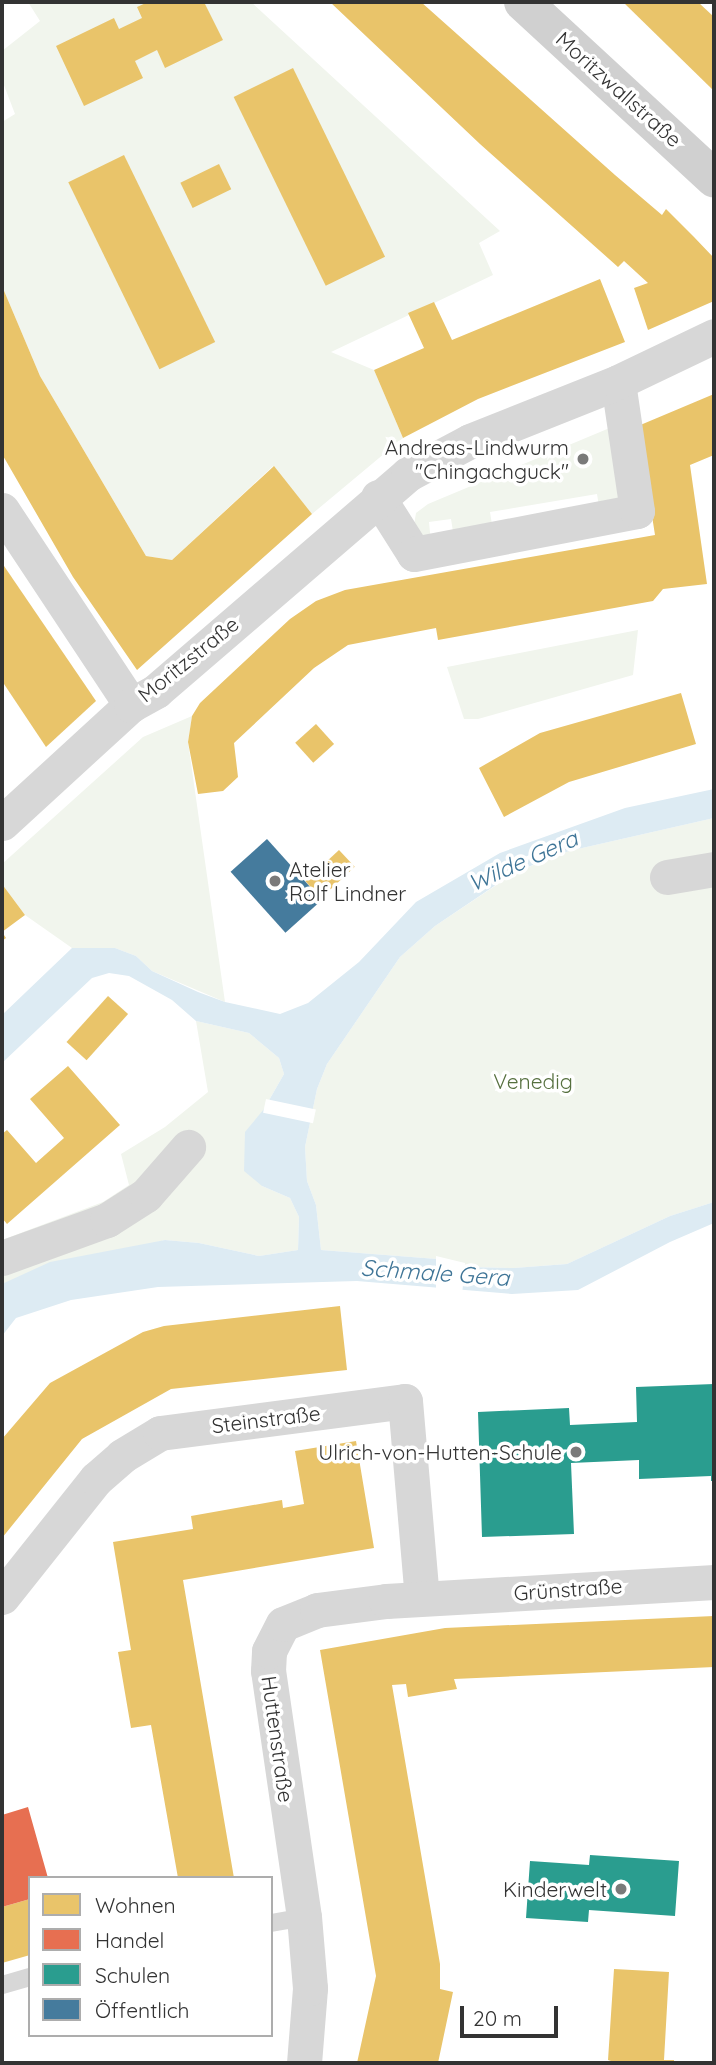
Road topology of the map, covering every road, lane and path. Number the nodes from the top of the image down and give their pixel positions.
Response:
1 (523, 2) edge
2 (714, 178) edge
3 (714, 336) edge
4 (618, 382) junction
5 (378, 497) junction
6 (2, 510) edge
7 (131, 705) junction
8 (2, 823) edge
9 (714, 869) edge
10 (667, 877) dead end
11 (188, 1147) dead end
12 (2, 1258) edge
13 (714, 1582) edge
14 (2, 1597) edge
15 (422, 1598) junction
16 (288, 1920) edge
17 (28, 1978) edge
18 (2, 1985) edge
19 (304, 2063) edge

1 - 2 main road, Moritzwallstraße
3 - 4 street, Moritzstraße
4 - 5 street, Moritzstraße
4 - 5 street
5 - 7 street, Moritzstraße
6 - 7 street
7 - 8 street, Moritzstraße
9 - 10 street
11 - 12 street
13 - 15 street, Grünstraße
14 - 15 street, Steinstraße
15 - 16 street, Huttenstraße
16 - 19 street, Huttenstraße
17 - 18 lane

